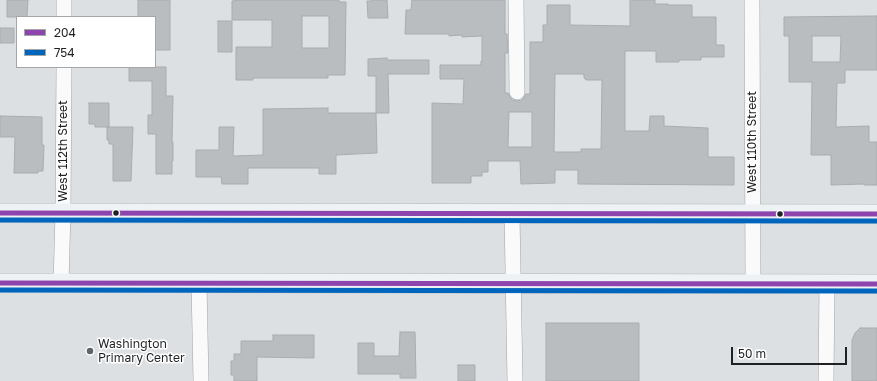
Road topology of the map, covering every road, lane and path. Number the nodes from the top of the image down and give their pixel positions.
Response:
1 (64, 0) edge
2 (516, 0) edge
3 (752, 0) edge
4 (64, 16) edge
5 (64, 68) edge
6 (517, 92) dead end
7 (63, 212) junction
8 (0, 213) edge
9 (512, 214) junction
10 (752, 214) junction
11 (877, 214) edge
12 (199, 283) junction
13 (513, 283) junction
14 (0, 284) edge
15 (61, 284) junction
16 (753, 284) junction
17 (827, 284) junction
18 (877, 284) edge
19 (201, 381) edge
20 (515, 381) edge
21 (826, 381) edge

1 - 4 street
2 - 6 street
3 - 10 street, West 110th Street
5 - 7 street, West 112th Street
7 - 8 main road
7 - 9 main road
7 - 15 street, West 112th Street
9 - 10 main road
9 - 13 street
10 - 11 main road
10 - 16 street, West 110th Street
12 - 13 main road
12 - 15 main road
12 - 19 street
13 - 16 main road
13 - 20 street
14 - 15 main road
16 - 17 main road
17 - 18 main road
17 - 21 street

